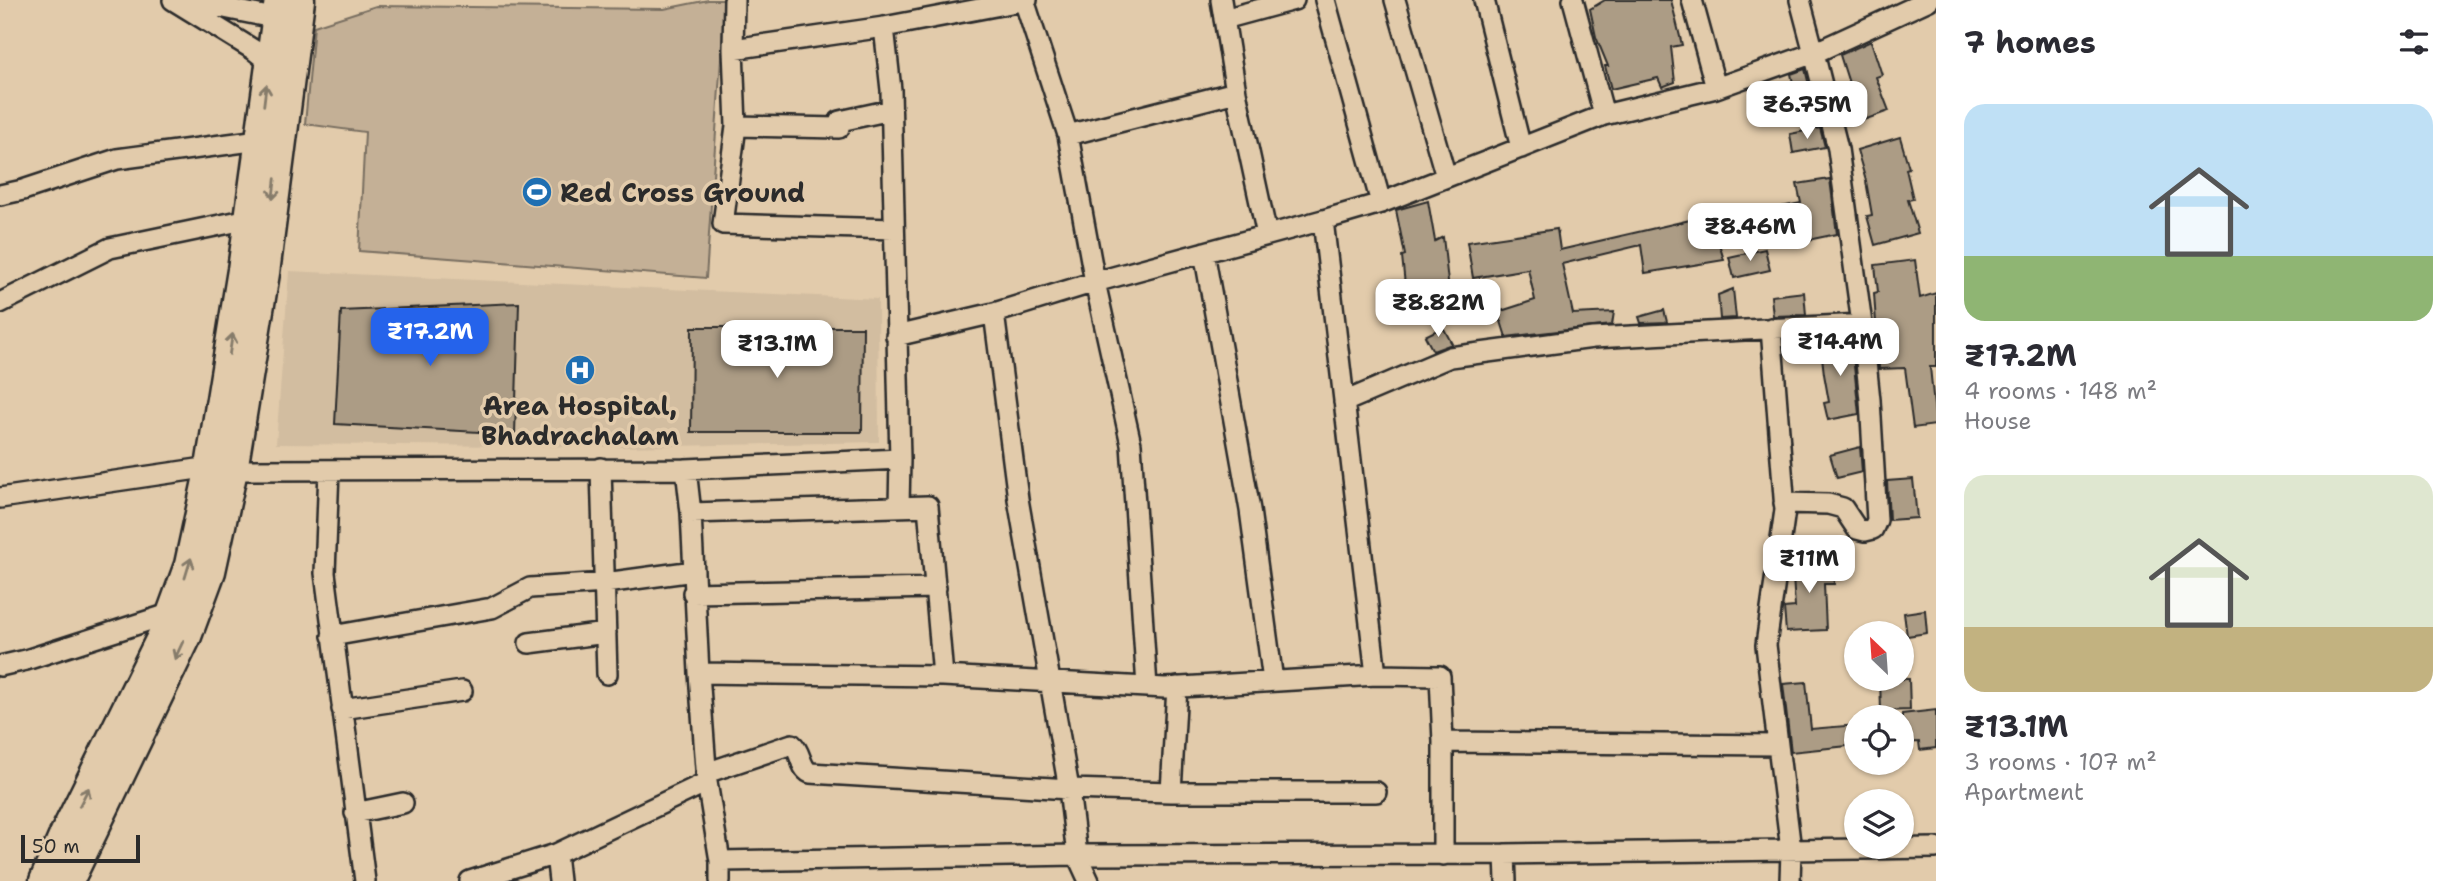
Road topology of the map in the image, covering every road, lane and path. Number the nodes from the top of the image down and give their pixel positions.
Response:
1 (173, 0) edge
2 (185, 0) edge
3 (734, 0) edge
4 (1025, 0) edge
5 (1294, 0) edge
6 (1325, 0) edge
7 (1395, 0) edge
8 (1485, 0) edge
9 (1573, 0) edge
10 (1692, 0) edge
11 (1800, 0) edge
12 (1929, 0) edge
13 (973, 5) edge
14 (1222, 9) edge
15 (287, 10) edge
16 (884, 27) junction
17 (733, 49) junction
18 (1814, 53) junction
19 (280, 63) junction
20 (1716, 88) junction
21 (1236, 92) junction
22 (891, 110) junction
23 (1604, 116) junction
24 (736, 126) junction
25 (1068, 135) junction
26 (259, 140) junction
27 (1521, 148) junction
28 (1446, 177) junction
29 (0, 195) edge
30 (1381, 203) junction
31 (249, 219) junction
32 (1323, 220) junction
33 (894, 229) junction
34 (1267, 235) junction
35 (1204, 252) junction
36 (1095, 282) junction
37 (0, 303) edge
38 (994, 313) junction
39 (1862, 324) junction
40 (1771, 328) junction
41 (897, 336) junction
42 (1344, 402) junction
43 (900, 459) junction
44 (222, 468) junction
45 (601, 468) junction
46 (686, 469) junction
47 (329, 470) junction
48 (0, 498) edge
49 (1784, 503) junction
50 (899, 506) junction
51 (691, 513) junction
52 (694, 571) junction
53 (605, 583) junction
54 (936, 589) junction
55 (693, 593) junction
56 (172, 613) junction
57 (606, 633) junction
58 (332, 636) junction
59 (528, 643) dead end
60 (0, 666) edge
61 (699, 673) junction
62 (607, 674) dead end
63 (1377, 675) junction
64 (943, 676) junction
65 (1051, 681) junction
66 (1273, 681) junction
67 (1147, 687) junction
68 (1177, 687) junction
69 (462, 691) dead end
70 (342, 709) junction
71 (1443, 742) junction
72 (1778, 745) junction
73 (707, 778) junction
74 (1069, 789) junction
75 (1171, 792) junction
76 (1376, 792) dead end
77 (403, 803) dead end
78 (355, 813) junction
79 (1936, 848) edge
80 (1791, 850) junction
81 (556, 854) junction
82 (1505, 854) junction
83 (1077, 855) junction
84 (1443, 855) junction
85 (720, 861) junction
86 (45, 881) edge
87 (68, 881) edge
88 (365, 881) edge
89 (470, 881) edge
90 (559, 881) edge
91 (720, 881) edge
92 (1089, 881) edge
93 (1506, 881) edge
94 (1790, 881) edge

1 - 19 street
2 - 15 street
3 - 17 street
4 - 13 street
4 - 25 street
5 - 14 street
6 - 30 street
7 - 28 street
8 - 27 street
9 - 23 street
10 - 20 street
11 - 18 street
12 - 18 street
13 - 16 street
14 - 21 street
15 - 19 highway
16 - 17 street
16 - 22 street
17 - 24 street
18 - 20 street
18 - 39 street
26 -> 19 highway
19 -> 44 highway
20 - 23 street
21 - 25 street
21 - 34 street
22 - 24 street
22 - 33 street
23 - 27 street
24 - 33 street
25 - 36 street
26 - 29 street
26 - 31 highway
27 - 28 street
28 - 30 street
30 - 32 street
31 - 37 street
44 -> 31 highway
32 - 34 street
32 - 42 street
33 - 41 street
34 - 35 street
35 - 36 street
35 - 66 street
36 - 38 street
36 - 67 street
38 - 41 street
38 - 65 street
39 - 40 street
39 - 49 street
40 - 42 street
40 - 49 street
41 - 43 street
42 - 63 street
43 - 46 street
43 - 50 street
44 - 47 street
44 - 48 street
56 -> 44 highway
44 -> 87 highway
45 - 46 street
45 - 47 street
45 - 53 street
46 - 51 street
47 - 58 street
49 - 72 street
50 - 51 street
50 - 54 street
51 - 52 street
52 - 53 street
52 - 55 street
53 - 57 street
53 - 58 street
54 - 55 street
54 - 64 street
55 - 61 street
56 - 60 street
86 -> 56 highway
57 - 59 street
57 - 62 street
58 - 70 street
61 - 64 street
61 - 73 street
63 - 66 street
63 - 71 street
64 - 65 street
65 - 67 street
65 - 74 street
66 - 68 street
67 - 68 street
68 - 75 street
69 - 70 street
70 - 78 street
71 - 72 street
71 - 84 street
72 - 80 street
73 - 74 street
73 - 81 street
73 - 85 street
74 - 75 street
74 - 83 street
75 - 76 street
77 - 78 street
78 - 88 street
79 - 80 street
80 - 82 street
80 - 94 street
81 - 89 street
81 - 90 street
82 - 84 street
82 - 93 street
83 - 84 street
83 - 85 street
83 - 92 street
85 - 91 street

